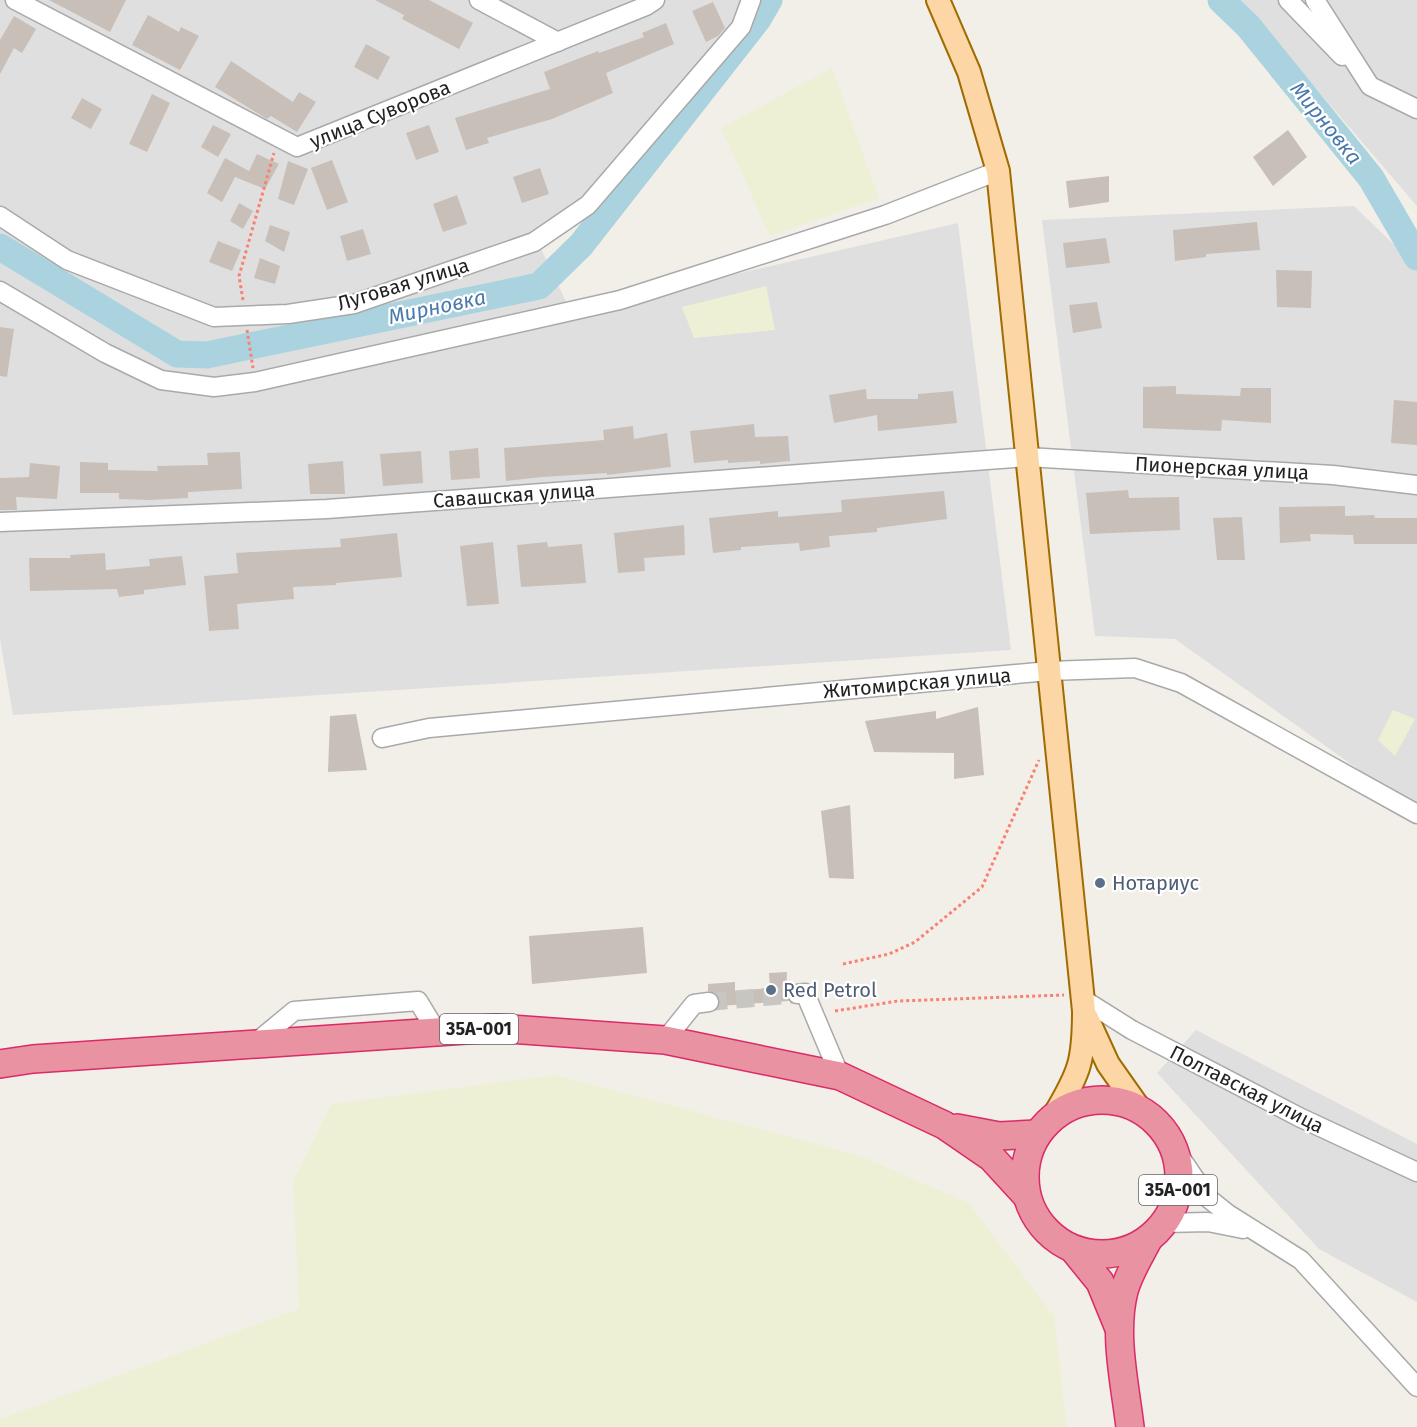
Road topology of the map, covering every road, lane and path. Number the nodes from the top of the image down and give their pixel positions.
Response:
1 (15, 0) edge
2 (479, 0) edge
3 (655, 0) edge
4 (751, 0) edge
5 (938, 0) edge
6 (1288, 0) edge
7 (1315, 0) edge
8 (558, 42) junction
9 (1370, 86) junction
10 (1417, 109) edge
11 (279, 137) junction
12 (999, 171) junction
13 (0, 216) edge
14 (0, 291) edge
15 (245, 320) junction
16 (255, 382) junction
17 (1027, 457) junction
18 (1417, 485) edge
19 (0, 522) edge
20 (1049, 670) junction
21 (382, 738) dead end
22 (1039, 758) dead end
23 (1417, 814) edge
24 (843, 964) dead end
25 (797, 994) dead end
26 (709, 1002) tunnel mouth
27 (1083, 1005) junction
28 (835, 1011) dead end
29 (666, 1040) junction
30 (0, 1064) edge
31 (840, 1076) junction
32 (1139, 1108) junction
33 (1055, 1114) junction
34 (944, 1125) junction
35 (1036, 1134) junction
36 (1174, 1148) junction
37 (1417, 1172) edge
38 (1026, 1195) junction
39 (1156, 1232) junction
40 (1262, 1234) junction
41 (1074, 1250) junction
42 (1120, 1332) junction
43 (1417, 1387) edge
44 (1130, 1427) edge

1 - 11 street, улица Суворова
2 - 8 street
3 - 8 street, улица Суворова
4 - 15 street, Луговая улица
5 - 12 main road
6 - 9 street
7 - 9 street
8 - 11 street, улица Суворова
9 - 10 street
11 - 15 path
12 - 16 street
12 - 17 main road
13 - 15 street, Луговая улица
14 - 16 street
15 - 16 path
17 - 18 street, Пионерская улица
17 - 19 street, Савашская улица
17 - 20 main road
20 - 21 street, Житомирская улица
20 - 23 street, Житомирская улица
20 - 27 main road
22 - 24 path
25 - 31 street
26 - 29 street
27 - 28 path
27 - 32 main road
27 - 33 main road
27 - 37 street, Полтавская улица
29 - 30 highway, 35А-001
29 - 31 highway, 35А-001
31 - 34 highway, 35А-001
32 - 33 highway, 35А-001
32 - 36 highway, 35А-001
33 - 35 highway, 35А-001
34 - 35 highway, 35А-001
34 - 38 highway, 35А-001
35 - 38 highway, 35А-001
36 - 39 highway, 35А-001
36 - 40 street
38 - 41 highway, 35А-001
39 - 40 street
39 - 41 highway, 35А-001
39 - 42 highway, 35А-001
40 - 43 street
41 - 42 highway, 35А-001
42 - 44 highway, 35А-001

